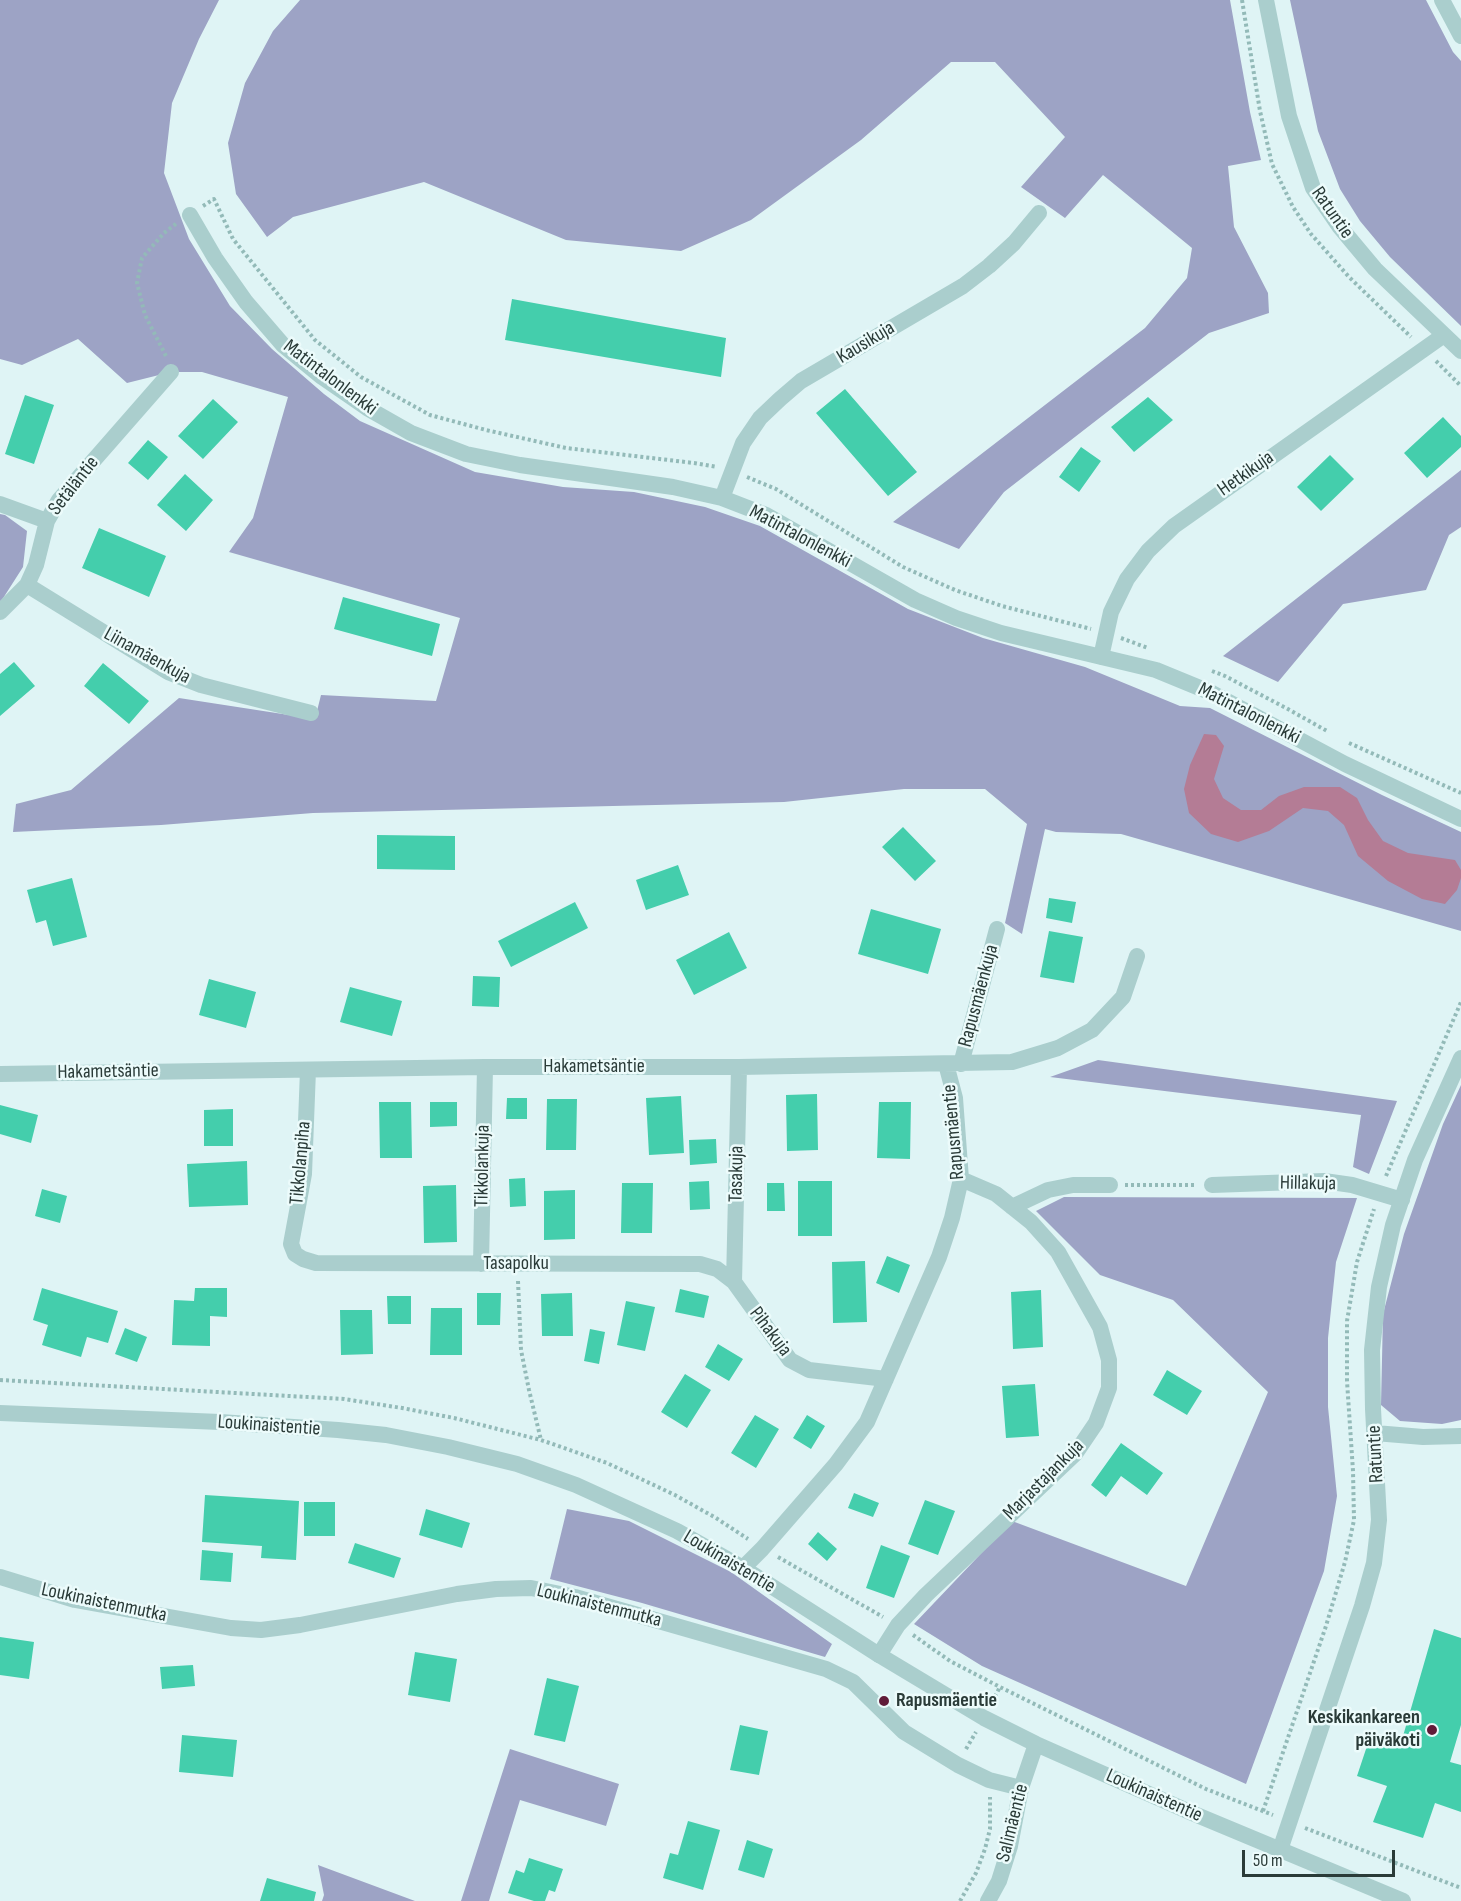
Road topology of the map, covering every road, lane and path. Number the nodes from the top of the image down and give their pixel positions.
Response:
1 (1266, 0) edge
2 (1442, 0) edge
3 (1461, 36) edge
4 (214, 199) dead end
5 (1039, 213) dead end
6 (190, 214) junction
7 (1444, 335) junction
8 (1461, 351) edge
9 (171, 372) joint
10 (722, 498) junction
11 (0, 504) edge
12 (47, 521) junction
13 (27, 585) junction
14 (0, 612) edge
15 (1101, 657) junction
16 (311, 713) dead end
17 (1461, 819) edge
18 (997, 929) dead end
19 (1137, 956) dead end
20 (1461, 1058) edge
21 (954, 1064) junction
22 (485, 1067) junction
23 (739, 1067) junction
24 (308, 1070) junction
25 (0, 1074) edge
26 (961, 1179) junction
27 (1110, 1185) joint
28 (1212, 1185) joint
29 (1402, 1200) junction
30 (1012, 1207) junction
31 (295, 1254) joint
32 (481, 1264) junction
33 (517, 1264) junction
34 (734, 1282) junction
35 (886, 1379) junction
36 (0, 1413) edge
37 (1375, 1433) junction
38 (1461, 1436) edge
39 (541, 1440) dead end
40 (742, 1569) junction
41 (0, 1577) edge
42 (879, 1655) junction
43 (1036, 1744) junction
44 (989, 1780) junction
45 (1021, 1788) junction
46 (1280, 1850) junction
47 (960, 1901) edge
48 (988, 1901) edge
49 (1403, 1901) edge

1 - 7 street, Ratuntie
2 - 3 street
4 - 6 path
5 - 10 street, Kausikuja
6 - 9 path
6 - 10 street, Matintalonlenkki
7 - 8 street, Ratuntie
7 - 15 street, Hetkikuja
9 - 12 street, Setäläntie
10 - 15 street, Matintalonlenkki
11 - 12 street
12 - 13 street, Setäläntie
13 - 14 street, Setäläntie
13 - 16 street, Liinamäenkuja
15 - 17 street, Matintalonlenkki
18 - 21 street, Rapusmäenkuja
19 - 21 street, Hakametsäntie
20 - 29 street, Ratuntie
21 - 23 street, Hakametsäntie
21 - 26 street, Rapusmäentie
22 - 23 street, Hakametsäntie
22 - 24 street, Hakametsäntie
22 - 32 street, Tikkolankuja
23 - 34 street, Tasakuja
24 - 25 street, Hakametsäntie
24 - 31 street, Tikkolanpiha
26 - 30 street, Marjastajankuja
26 - 35 street, Rapusmäentie
27 - 28 path
27 - 30 street
28 - 29 street, Hillakuja
29 - 37 street, Ratuntie
30 - 42 street, Marjastajankuja
31 - 32 street, Tasapolku
32 - 33 street, Tasapolku
33 - 34 street, Tasapolku
33 - 39 path
34 - 35 street, Pihakuja
35 - 40 street, Rapusmäentie
36 - 40 street, Loukinaistentie
37 - 38 street
37 - 46 street, Ratuntie
40 - 42 street, Loukinaistentie
41 - 44 street, Loukinaistenmutka
42 - 43 street, Loukinaistentie
43 - 45 street, Salimäentie
43 - 46 street, Loukinaistentie
44 - 45 street, Loukinaistenmutka
44 - 47 path
45 - 48 street, Salimäentie
46 - 49 street, Loukinaistentie

